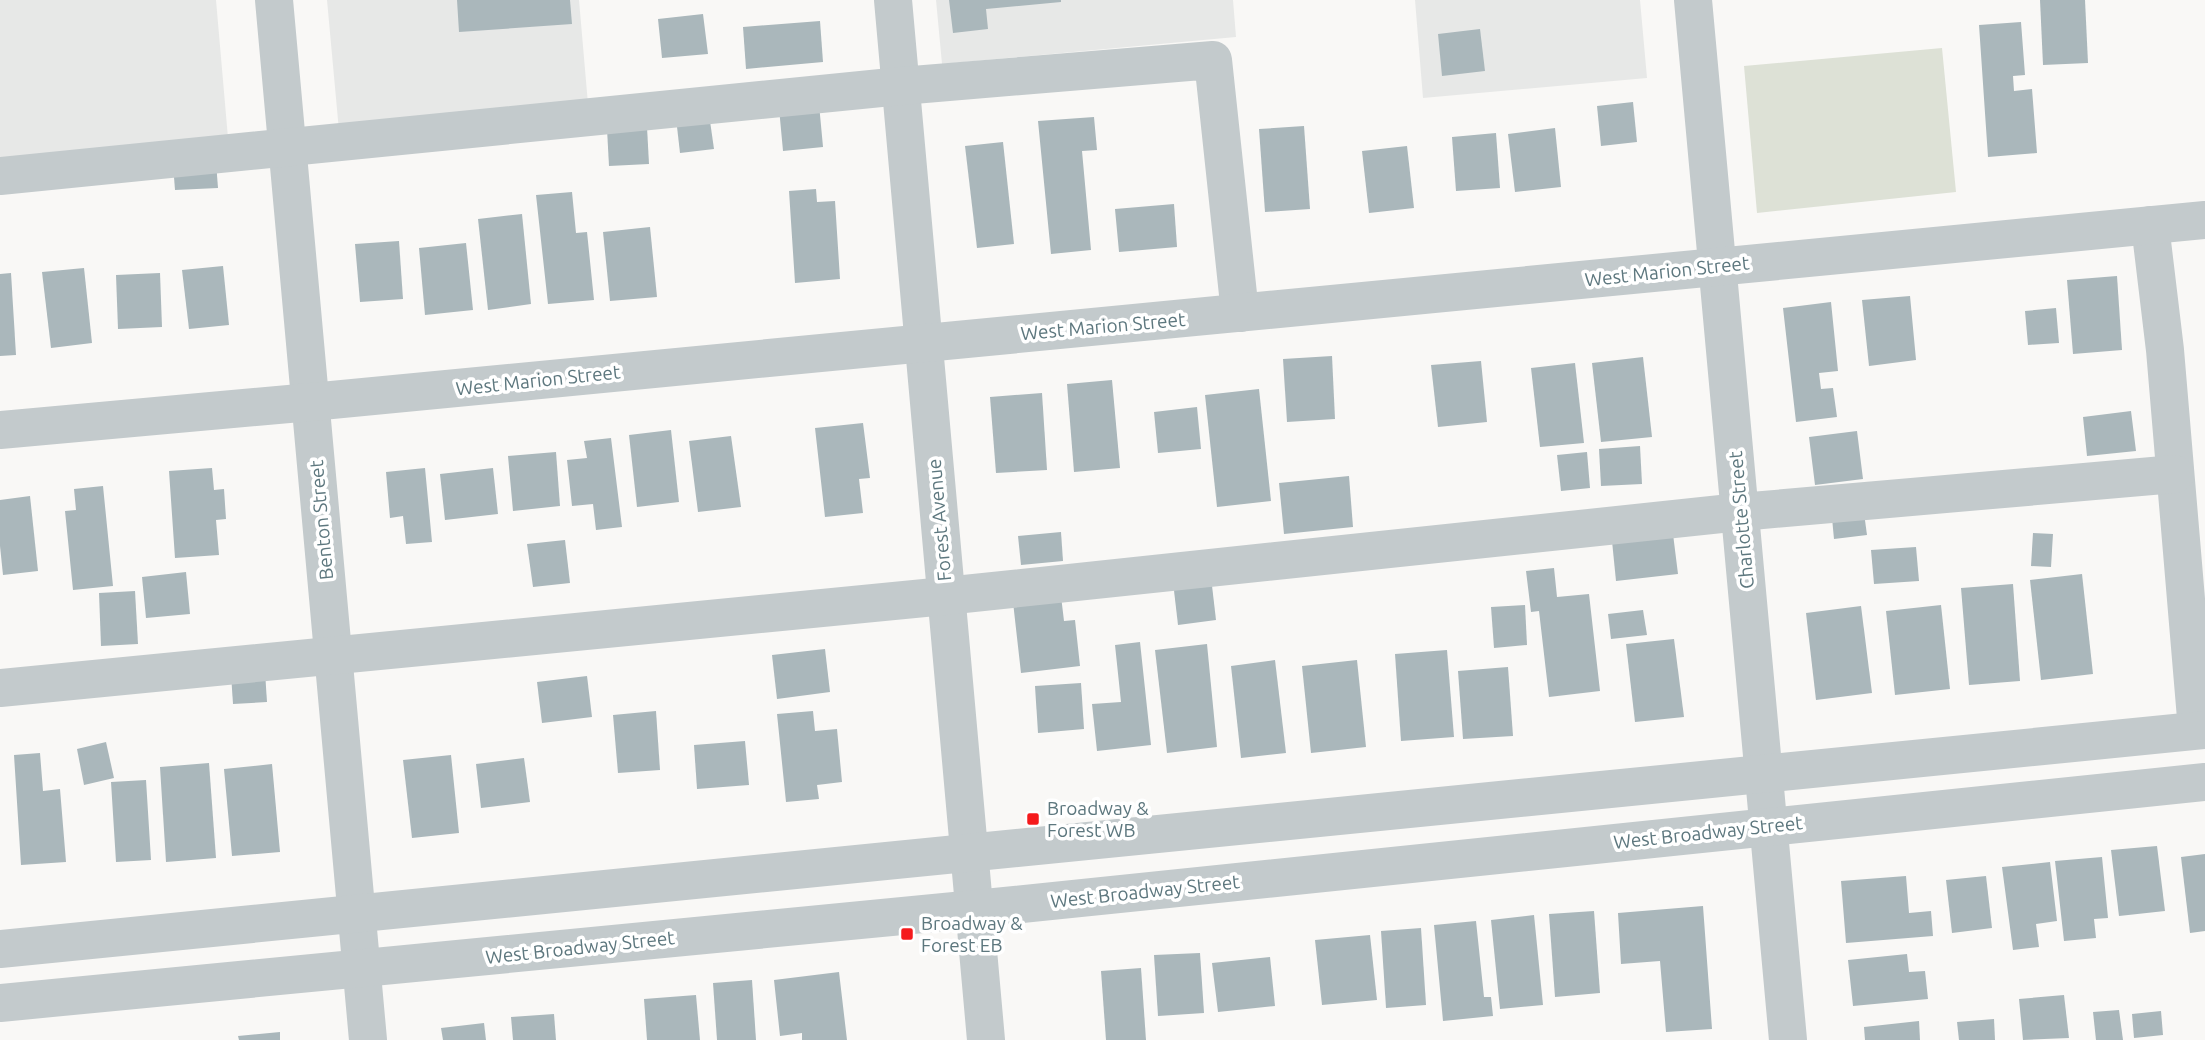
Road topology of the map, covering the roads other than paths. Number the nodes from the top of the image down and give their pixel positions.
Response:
1 (274, 0) edge
2 (892, 0) edge
3 (1693, 0) edge
4 (901, 86) junction
5 (288, 148) junction
6 (0, 176) edge
7 (2205, 220) edge
8 (2150, 225) junction
9 (1718, 267) junction
10 (1240, 313) junction
11 (923, 343) junction
12 (311, 402) junction
13 (0, 430) edge
14 (2175, 474) junction
15 (1740, 512) junction
16 (945, 596) junction
17 (333, 656) junction
18 (0, 688) edge
19 (2201, 730) edge
20 (1763, 774) junction
21 (2205, 782) edge
22 (1769, 826) junction
23 (970, 854) junction
24 (975, 909) junction
25 (356, 914) junction
26 (0, 949) edge
27 (362, 968) junction
28 (0, 1003) edge
29 (368, 1040) edge
30 (986, 1040) edge
31 (1788, 1040) edge

1 - 5 street, Benton Street
2 - 4 street, Forest Avenue
3 - 9 street, Charlotte Street
4 - 5 street
4 - 10 street
4 - 11 street, Forest Avenue
5 - 6 street
5 - 12 street, Benton Street
7 - 8 street, West Marion Street
8 - 9 street, West Marion Street
8 - 14 street
9 - 10 street, West Marion Street
9 - 15 street, Charlotte Street
10 - 11 street, West Marion Street
11 - 12 street, West Marion Street
11 - 16 street, Forest Avenue
12 - 13 street, West Marion Street
12 - 17 street, Benton Street
14 - 15 street
14 - 19 street
15 - 16 street
15 - 20 street, Charlotte Street
16 - 17 street
16 - 23 street, Forest Avenue
17 - 18 street
17 - 25 street, Benton Street
19 - 20 street
20 - 22 street, Charlotte Street
20 - 23 street
21 - 22 street, West Broadway Street
22 - 24 street, West Broadway Street
22 - 31 street, Charlotte Street
23 - 24 street, Forest Avenue
23 - 25 street
24 - 27 street, West Broadway Street
24 - 30 street, Forest Avenue
25 - 26 street
25 - 27 street, Benton Street
27 - 28 street, West Broadway Street
27 - 29 street, Benton Street

